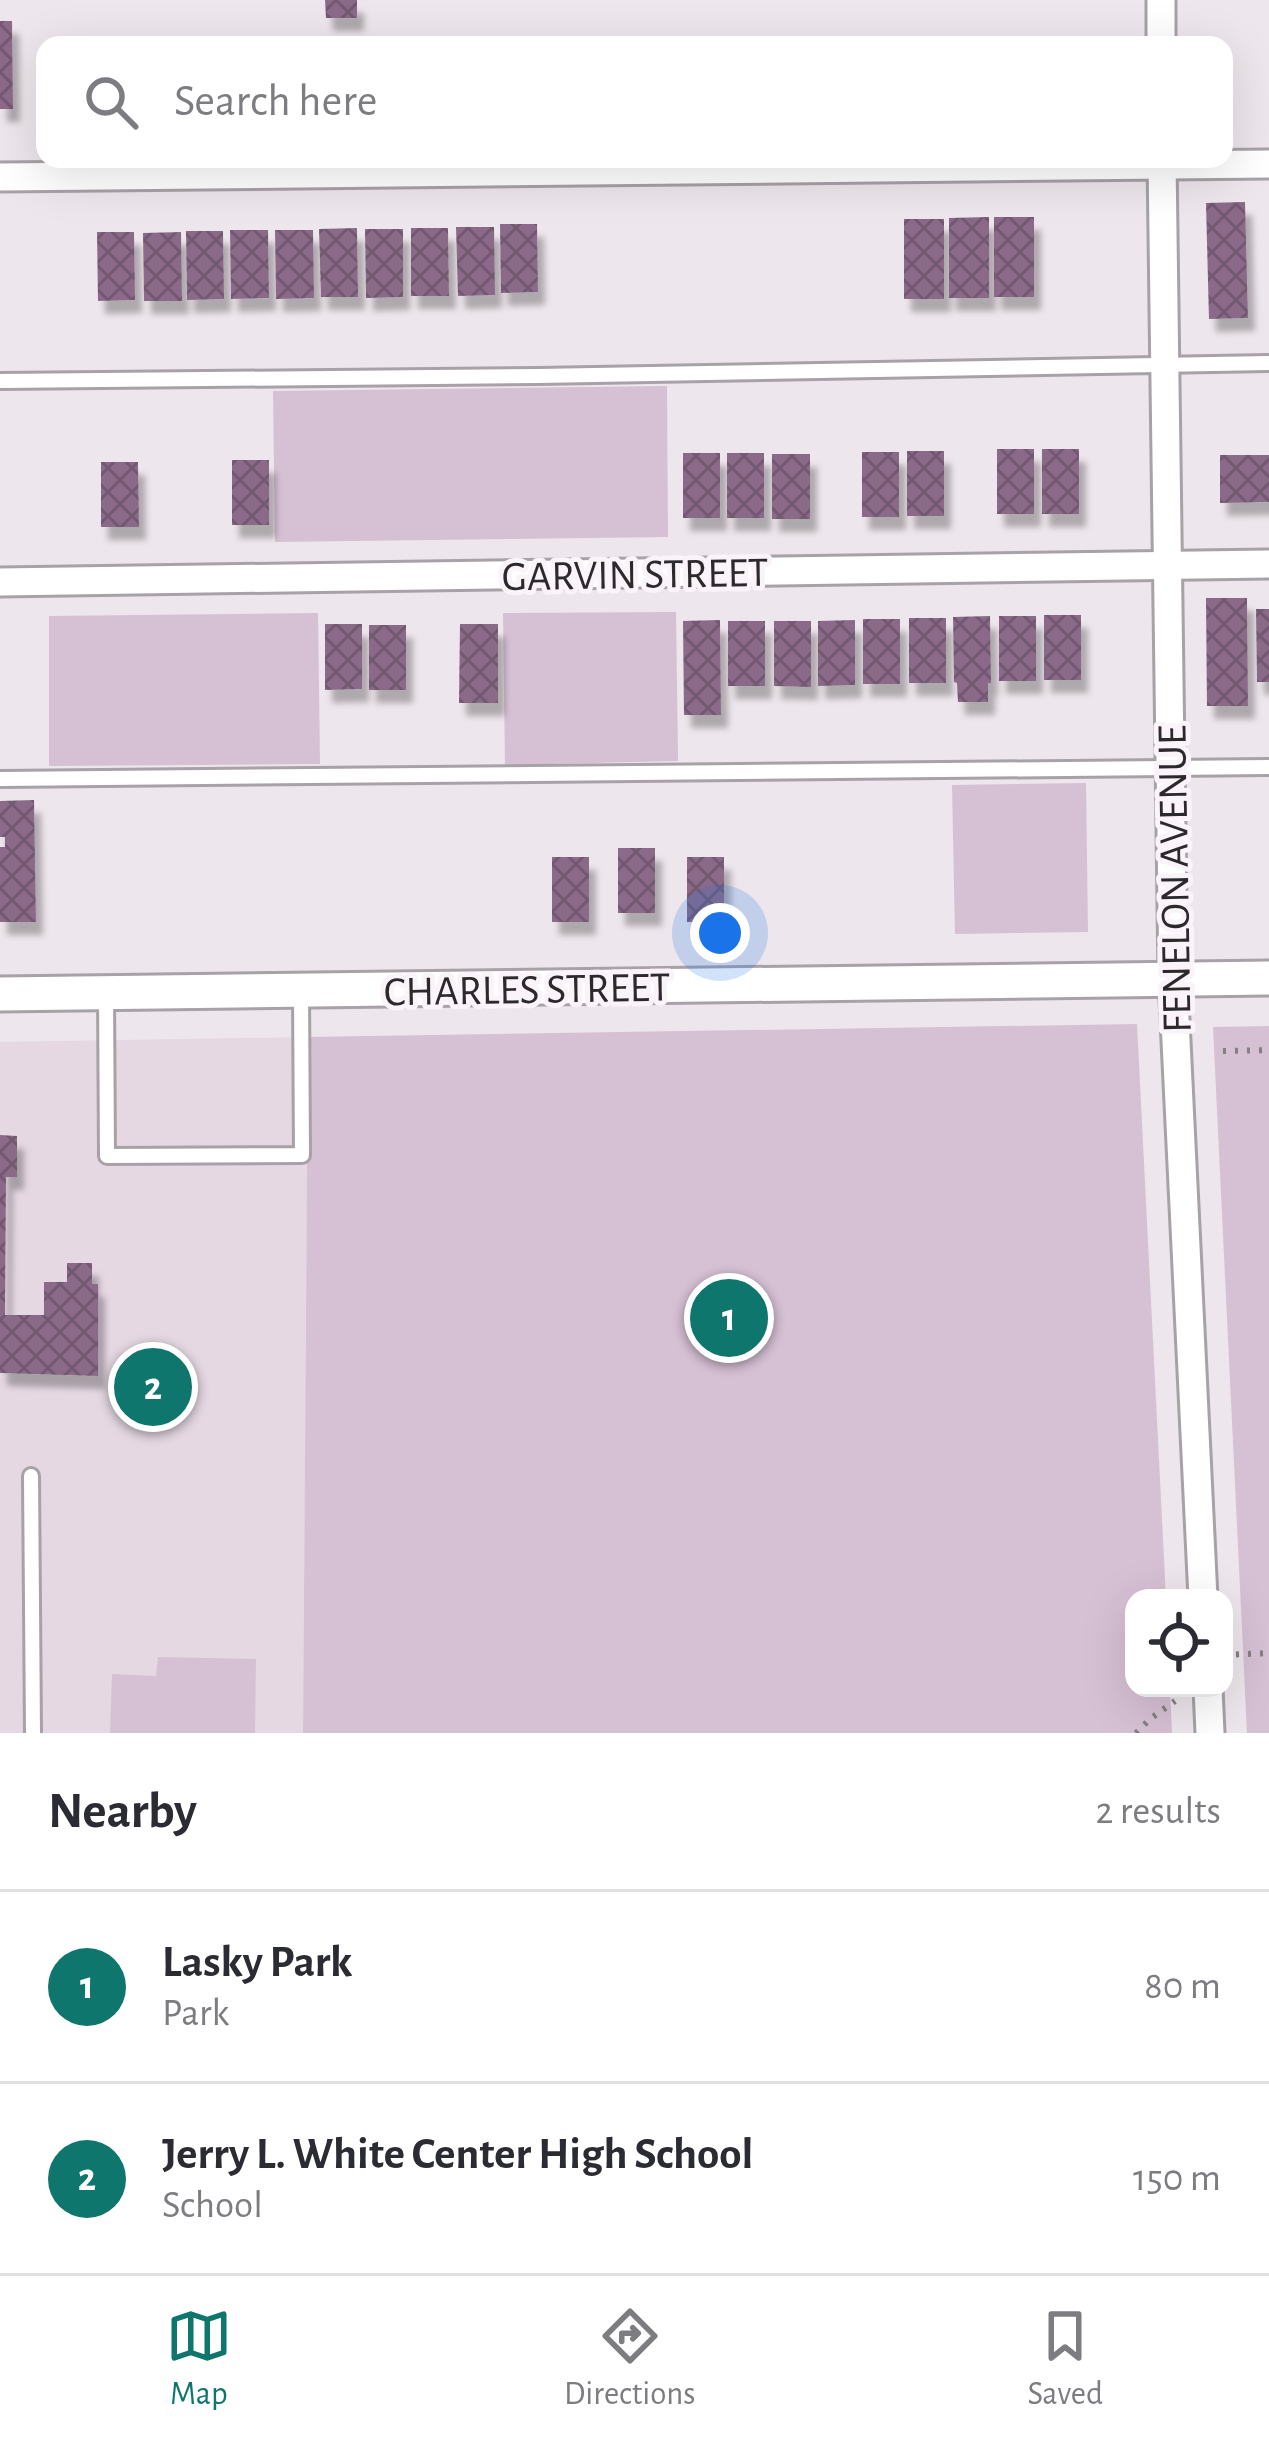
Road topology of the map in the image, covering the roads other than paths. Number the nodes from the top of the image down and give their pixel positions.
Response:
1 (1161, 0) edge
2 (1161, 36) edge
3 (1233, 163) edge
4 (1269, 164) edge
5 (697, 168) edge
6 (1162, 168) edge
7 (0, 177) edge
8 (1269, 363) edge
9 (1165, 364) junction
10 (0, 381) edge
11 (1269, 564) edge
12 (1168, 566) junction
13 (0, 582) edge
14 (1269, 767) edge
15 (1170, 768) junction
16 (0, 779) edge
17 (1269, 978) edge
18 (1173, 979) junction
19 (301, 991) junction
20 (106, 993) junction
21 (0, 994) edge
22 (31, 1476) dead end
23 (1203, 1589) edge
24 (1208, 1697) edge
25 (33, 1733) edge
26 (1210, 1733) edge

1 - 2 street
3 - 4 street
5 - 7 street
6 - 9 street, FENELON AVENUE
8 - 9 lane
9 - 10 lane
9 - 12 street, FENELON AVENUE
11 - 12 street, GARVIN STREET
12 - 13 street, GARVIN STREET
12 - 15 street, FENELON AVENUE
14 - 15 lane
15 - 16 lane
15 - 18 street, FENELON AVENUE
17 - 18 street, CHARLES STREET
18 - 19 street, CHARLES STREET
18 - 23 street, FENELON AVENUE
19 - 20 street, CHARLES STREET
19 - 20 lane
20 - 21 street, CHARLES STREET
22 - 25 lane
24 - 26 street

